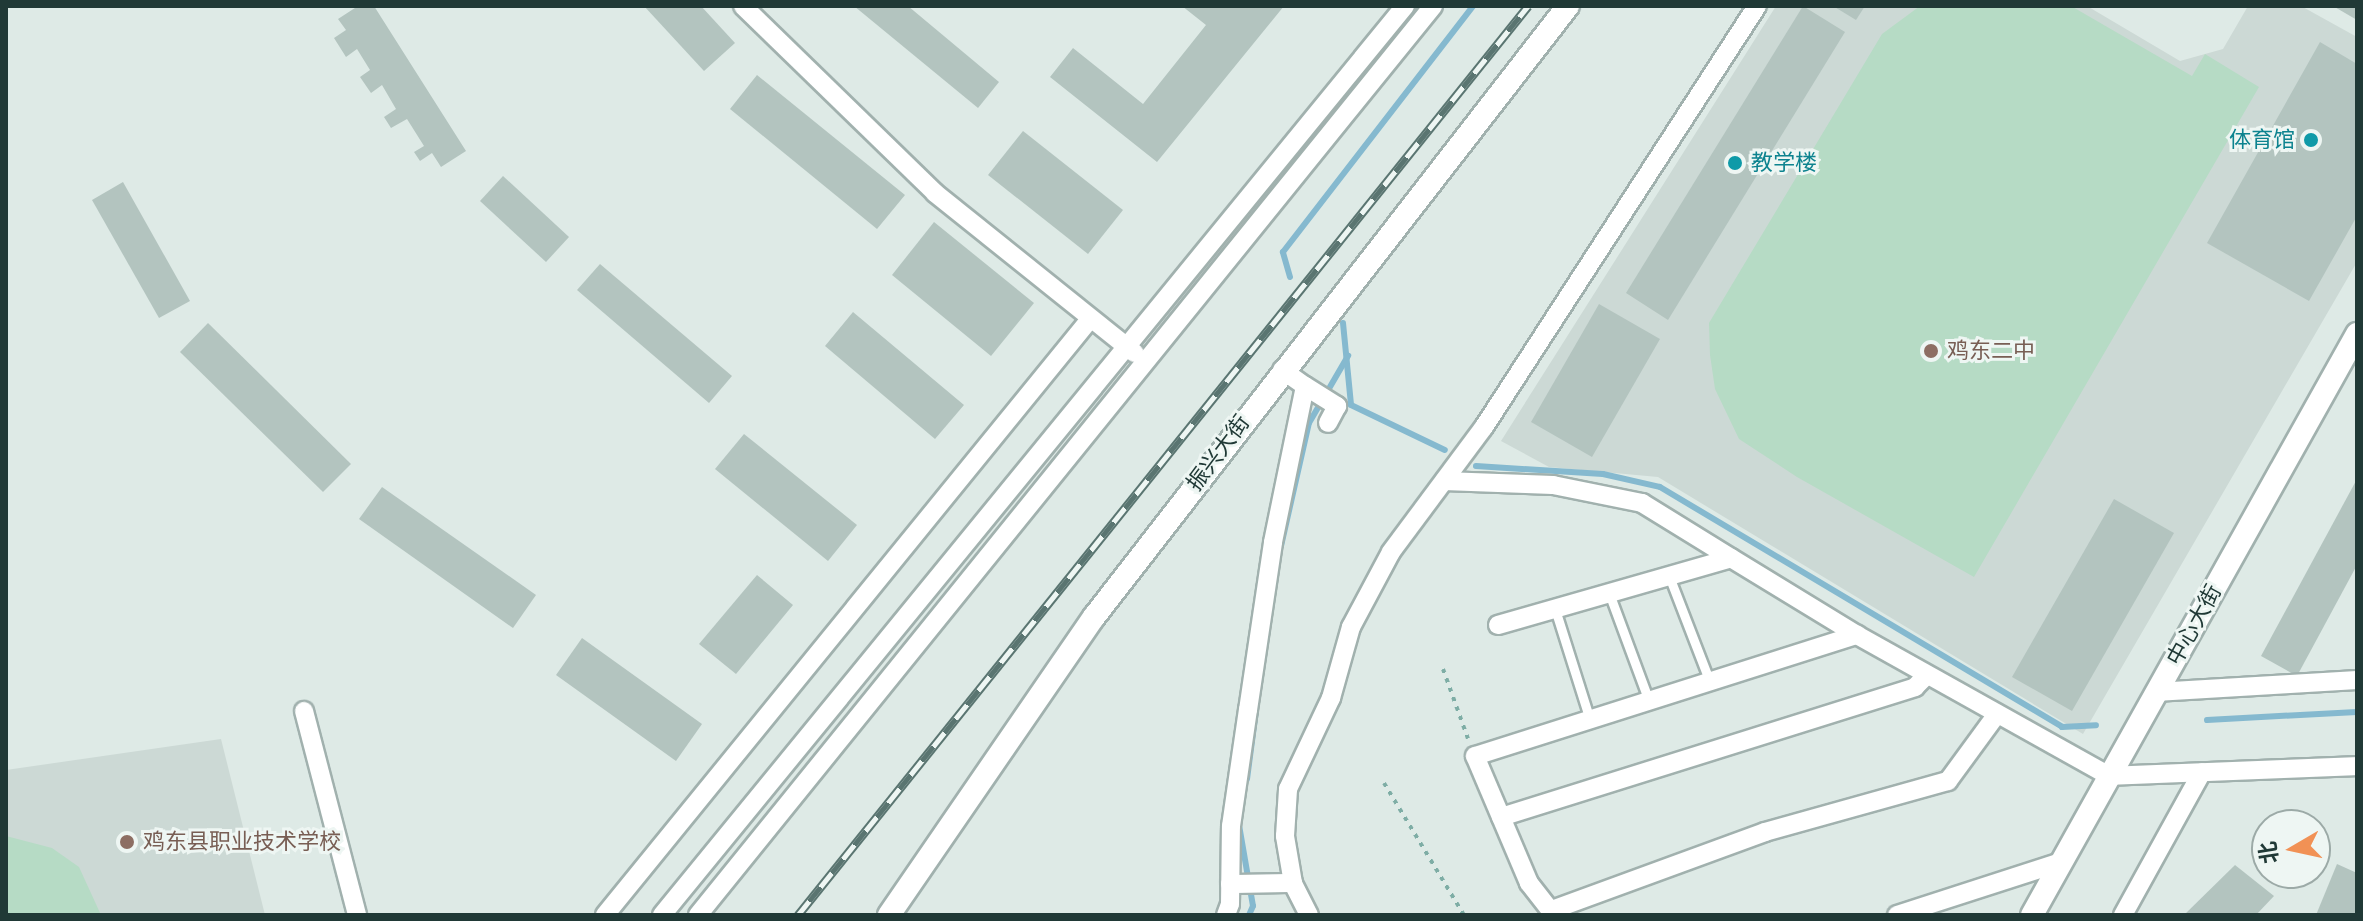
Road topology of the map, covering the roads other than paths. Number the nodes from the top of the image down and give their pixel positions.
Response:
1 (743, 6) edge
2 (1405, 6) edge
3 (1433, 6) edge
4 (1568, 6) edge
5 (1757, 6) edge
6 (1090, 319) junction
7 (2357, 334) edge
8 (1147, 362) junction
9 (1282, 370) junction
10 (1305, 386) junction
11 (1328, 423) dead end
12 (1444, 481) junction
13 (1731, 558) junction
14 (1669, 576) junction
15 (1609, 593) junction
16 (1555, 609) junction
17 (1498, 625) dead end
18 (1857, 635) junction
19 (1927, 675) junction
20 (2357, 680) edge
21 (1710, 682) junction
22 (2156, 692) junction
23 (1649, 701) junction
24 (304, 711) dead end
25 (1997, 714) junction
26 (1590, 720) junction
27 (2357, 766) edge
28 (2202, 772) junction
29 (2109, 776) junction
30 (1501, 817) junction
31 (2061, 862) junction
32 (1293, 883) junction
33 (1230, 884) junction
34 (1553, 913) edge
35 (357, 915) edge
36 (605, 915) edge
37 (662, 915) edge
38 (698, 915) edge
39 (889, 915) edge
40 (1226, 915) edge
41 (1309, 915) edge
42 (1897, 915) edge
43 (2032, 915) edge
44 (2123, 915) edge

1 - 6 street
2 - 37 street
3 - 8 street
4 - 9 street, 振兴大街
5 - 12 street
6 - 8 street
6 - 36 street
7 - 22 street, 中心大街
8 - 38 street
9 - 10 street
9 - 39 street, 振兴大街
10 - 11 street
10 - 33 street
12 - 13 street
12 - 32 street
13 - 14 street
13 - 18 street
14 - 15 street
14 - 21 lane
15 - 16 street
15 - 23 lane
16 - 17 street
16 - 26 lane
18 - 19 street
18 - 21 street
19 - 25 street
19 - 30 street
20 - 22 street
21 - 23 street
22 - 29 street, 中心大街
23 - 26 street
24 - 35 street
25 - 29 street
25 - 34 street
26 - 30 street
27 - 28 street
28 - 29 street
28 - 44 street
29 - 31 street, 中心大街
30 - 34 street
31 - 42 street
31 - 43 street, 中心大街
32 - 33 street
32 - 41 street
33 - 40 street

